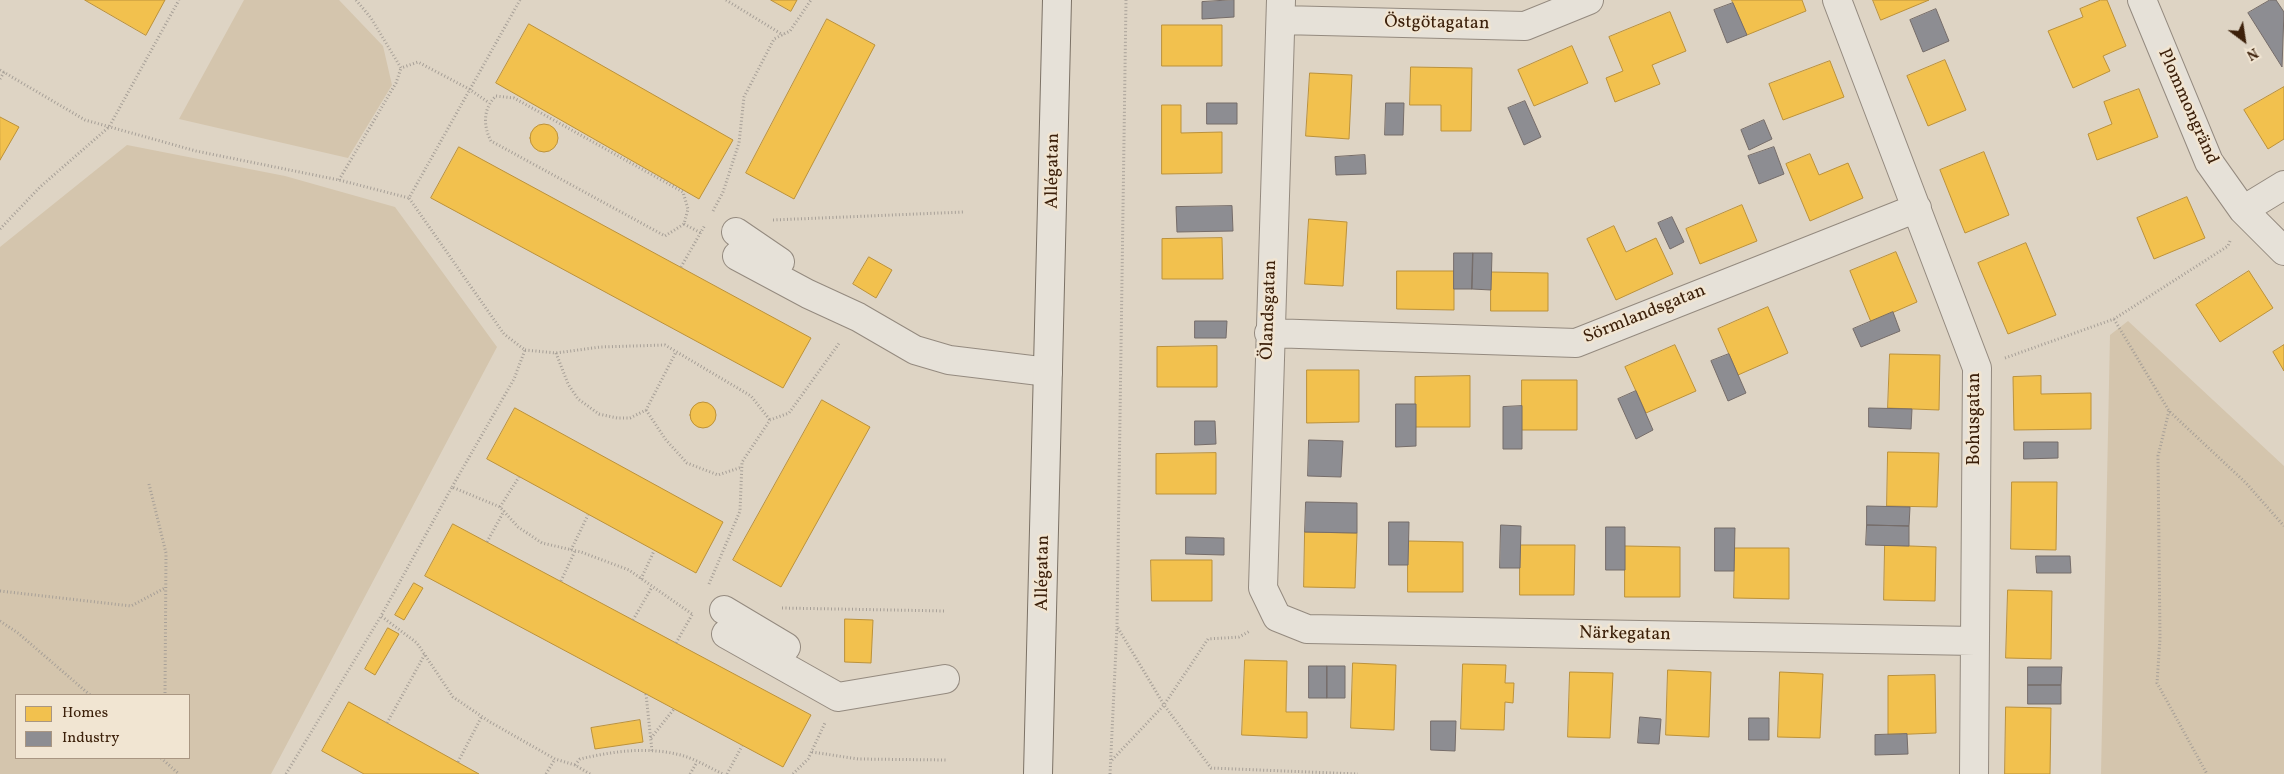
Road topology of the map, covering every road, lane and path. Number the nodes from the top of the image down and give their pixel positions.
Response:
1 (179, 0) edge
2 (356, 0) edge
3 (520, 0) edge
4 (726, 0) edge
5 (811, 0) edge
6 (1057, 0) edge
7 (1126, 0) edge
8 (1589, 0) edge
9 (1837, 0) edge
10 (2142, 0) edge
11 (1281, 10) edge
12 (783, 35) junction
13 (401, 68) junction
14 (2, 71) edge
15 (0, 79) edge
16 (469, 89) junction
17 (488, 102) junction
18 (109, 127) junction
19 (339, 180) junction
20 (2284, 185) edge
21 (410, 198) junction
22 (1917, 208) junction
23 (2243, 210) junction
24 (964, 212) dead end
25 (712, 213) dead end
26 (766, 220) dead end
27 (709, 221) dead end
28 (684, 224) junction
29 (0, 229) edge
30 (701, 233) junction
31 (737, 244) dead end
32 (2284, 251) edge
33 (681, 267) dead end
34 (858, 317) junction
35 (2114, 319) junction
36 (1269, 333) junction
37 (525, 350) junction
38 (676, 352) junction
39 (556, 353) junction
40 (1977, 368) junction
41 (1048, 372) junction
42 (646, 410) junction
43 (2169, 410) junction
44 (770, 420) junction
45 (742, 467) junction
46 (519, 477) dead end
47 (149, 484) dead end
48 (452, 487) junction
49 (500, 506) junction
50 (504, 511) junction
51 (588, 515) dead end
52 (2284, 526) edge
53 (487, 542) dead end
54 (573, 550) junction
55 (654, 551) dead end
56 (641, 579) junction
57 (561, 581) dead end
58 (652, 587) junction
59 (165, 588) junction
60 (0, 591) edge
61 (697, 607) dead end
62 (819, 609) dead end
63 (946, 610) dead end
64 (719, 612) joint
65 (692, 614) junction
66 (381, 616) junction
67 (1277, 617) junction
68 (633, 620) dead end
69 (0, 621) edge
70 (1117, 627) junction
71 (1975, 641) junction
72 (676, 643) dead end
73 (425, 654) junction
74 (946, 679) dead end
75 (89, 694) edge
76 (165, 694) edge
77 (646, 694) dead end
78 (838, 697) junction
79 (1164, 705) junction
80 (674, 709) dead end
81 (482, 716) junction
82 (387, 723) dead end
83 (651, 738) junction
84 (742, 746) dead end
85 (652, 751) junction
86 (812, 752) junction
87 (555, 759) junction
88 (166, 760) edge
89 (946, 760) dead end
90 (1111, 761) junction
91 (458, 762) dead end
92 (697, 762) junction
93 (575, 766) junction
94 (179, 774) edge
95 (286, 774) edge
96 (546, 774) edge
97 (590, 774) edge
98 (690, 774) edge
99 (723, 774) edge
100 (727, 774) edge
101 (793, 774) edge
102 (1038, 774) edge
103 (1110, 774) edge
104 (1358, 774) edge
105 (1974, 774) edge
106 (2207, 774) edge

1 - 18 path
2 - 13 path
3 - 16 path
4 - 12 path
5 - 12 path
6 - 41 street, Allégatan
7 - 70 path
8 - 11 street, Östgötagatan
9 - 22 street, Bohusgatan
10 - 23 street, Plommongränd
11 - 36 street, Ölandsgatan
12 - 25 path
13 - 16 path
13 - 19 path
14 - 15 path
14 - 18 path
16 - 17 path
16 - 21 path
17 - 28 path
17 - 28 path
18 - 19 path
18 - 29 path
19 - 21 path
20 - 23 street
21 - 37 path
22 - 36 street, Sörmlandsgatan
22 - 40 street, Bohusgatan
23 - 32 street, Plommongränd
23 - 35 path
24 - 26 path
27 - 30 path
28 - 30 path
30 - 33 path
31 - 34 street
34 - 41 street
34 - 44 path
35 - 40 path
35 - 43 path
36 - 67 street, Ölandsgatan
37 - 39 path
37 - 48 path
38 - 39 path
38 - 42 path
38 - 44 path
39 - 42 path
40 - 71 street, Bohusgatan
41 - 102 street, Allégatan
42 - 45 path
43 - 52 path
43 - 106 path
44 - 45 path
45 - 64 path
46 - 49 path
47 - 59 path
48 - 49 path
48 - 66 path
49 - 50 path
50 - 53 path
50 - 54 path
51 - 54 path
54 - 56 path
54 - 57 path
55 - 56 path
56 - 58 path
58 - 65 path
58 - 68 path
59 - 60 path
59 - 76 path
61 - 65 path
62 - 63 path
64 - 78 street
65 - 72 path
66 - 73 path
66 - 95 path
67 - 71 street, Närkegatan
67 - 79 path
69 - 75 path
70 - 79 path
70 - 90 path
71 - 105 street, Bohusgatan
73 - 81 path
73 - 82 path
74 - 78 street
77 - 83 path
78 - 86 path
79 - 90 path
79 - 104 path
80 - 83 path
81 - 87 path
81 - 91 path
83 - 85 path
84 - 100 path
85 - 92 path
85 - 93 path
86 - 89 path
86 - 101 path
87 - 93 path
87 - 96 path
88 - 94 path
90 - 103 path
92 - 98 path
92 - 99 path
93 - 97 path

